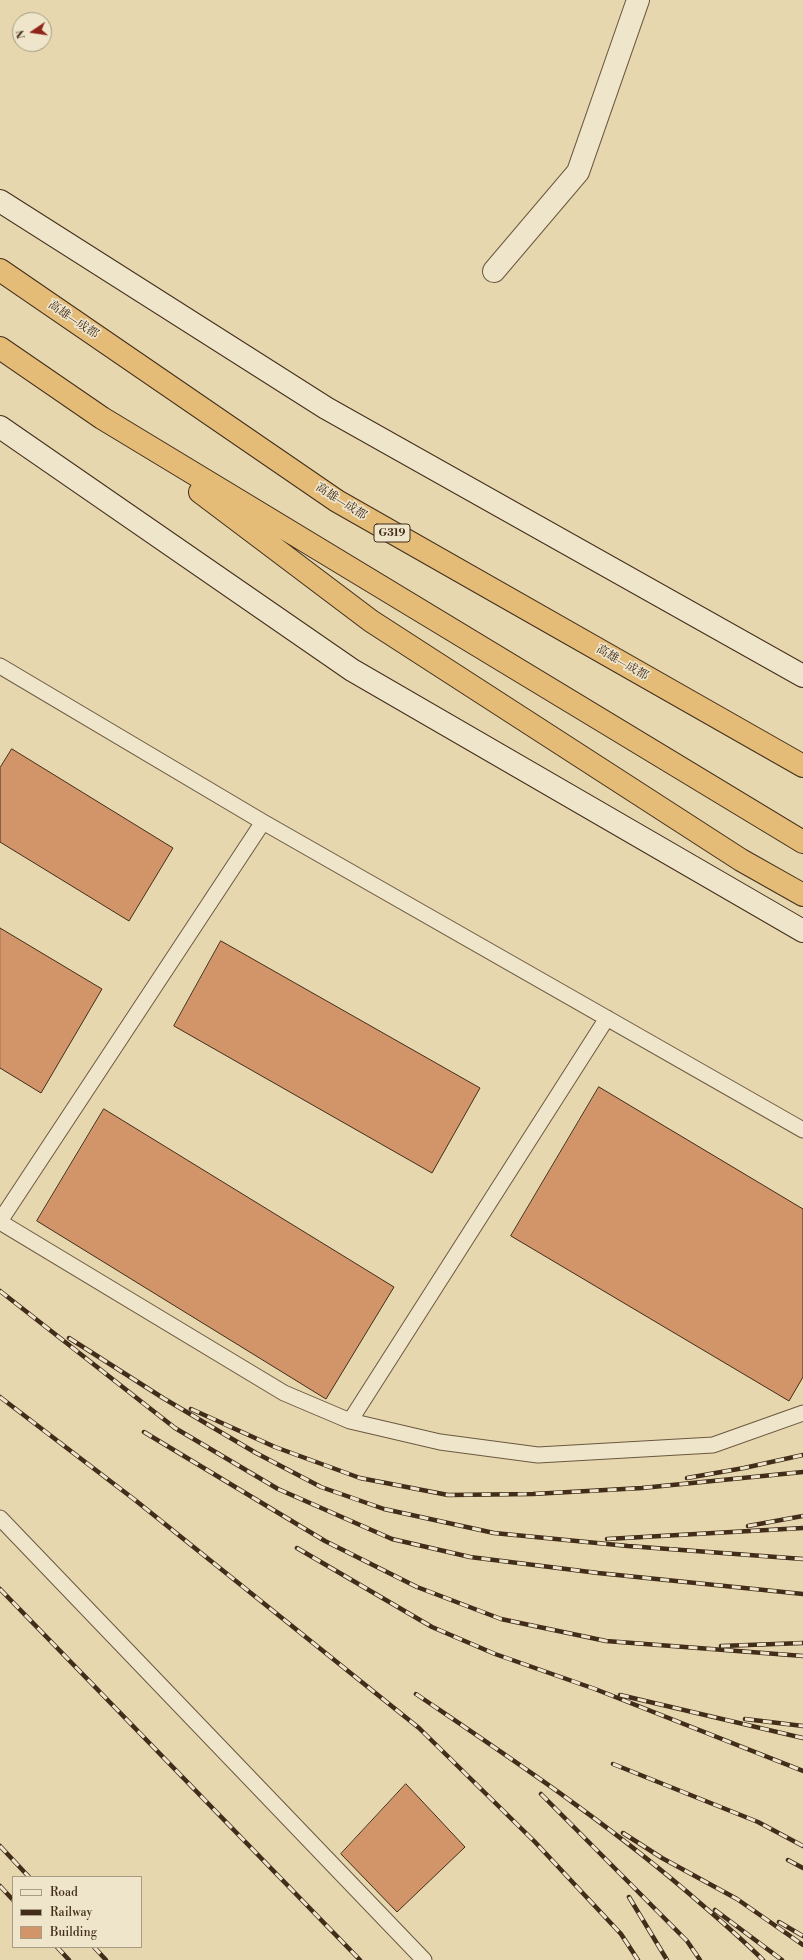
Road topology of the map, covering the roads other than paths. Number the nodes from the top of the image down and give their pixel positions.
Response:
1 (638, 0) edge
2 (0, 201) edge
3 (0, 270) edge
4 (494, 271) dead end
5 (0, 348) edge
6 (102, 418) junction
7 (0, 427) edge
8 (0, 666) edge
9 (803, 676) edge
10 (803, 766) edge
11 (263, 822) junction
12 (803, 842) edge
13 (803, 895) edge
14 (803, 931) edge
15 (607, 1018) junction
16 (803, 1130) edge
17 (0, 1222) edge
18 (803, 1413) edge
19 (350, 1421) junction
20 (0, 1518) edge
21 (424, 1960) edge

1 - 4 street
2 - 9 street
3 - 10 highway, 高雄—成都 / G319
5 - 6 highway
6 - 12 highway
6 - 13 highway
7 - 14 street
8 - 11 lane
11 - 15 lane
11 - 17 lane
15 - 16 lane
15 - 19 lane
17 - 19 lane
18 - 19 lane
20 - 21 lane

